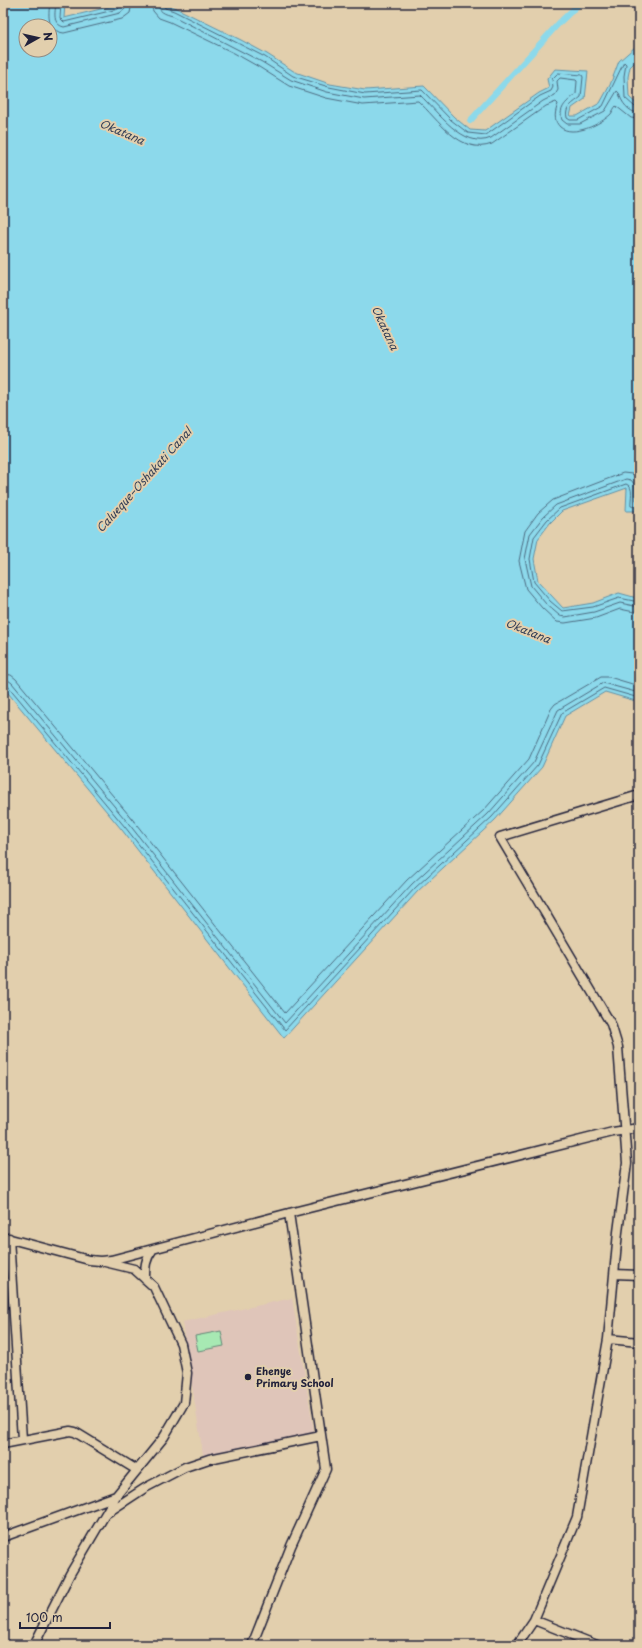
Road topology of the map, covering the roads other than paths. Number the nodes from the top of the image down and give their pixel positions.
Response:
1 (639, 795) edge
2 (639, 1128) edge
3 (623, 1130) junction
4 (289, 1213) junction
5 (6, 1238) edge
6 (153, 1249) junction
7 (100, 1261) junction
8 (615, 1274) junction
9 (639, 1275) edge
10 (145, 1279) junction
11 (608, 1339) junction
12 (639, 1342) edge
13 (321, 1436) junction
14 (22, 1439) junction
15 (3, 1444) edge
16 (137, 1470) junction
17 (116, 1496) junction
18 (105, 1515) junction
19 (3, 1538) edge
20 (534, 1620) junction
21 (34, 1645) edge
22 (252, 1645) edge
23 (517, 1645) edge
24 (597, 1645) edge

1 - 3 street
2 - 3 street
3 - 4 street
3 - 8 street
4 - 6 street
4 - 13 street
5 - 7 street
5 - 14 street
6 - 7 street
6 - 10 street
7 - 10 street
8 - 9 street
8 - 11 street
10 - 16 street
11 - 12 street
11 - 20 street
13 - 18 street
13 - 22 street
14 - 15 street
14 - 16 street
16 - 17 street
17 - 18 street
17 - 19 street
18 - 21 street
20 - 23 street
20 - 24 street

